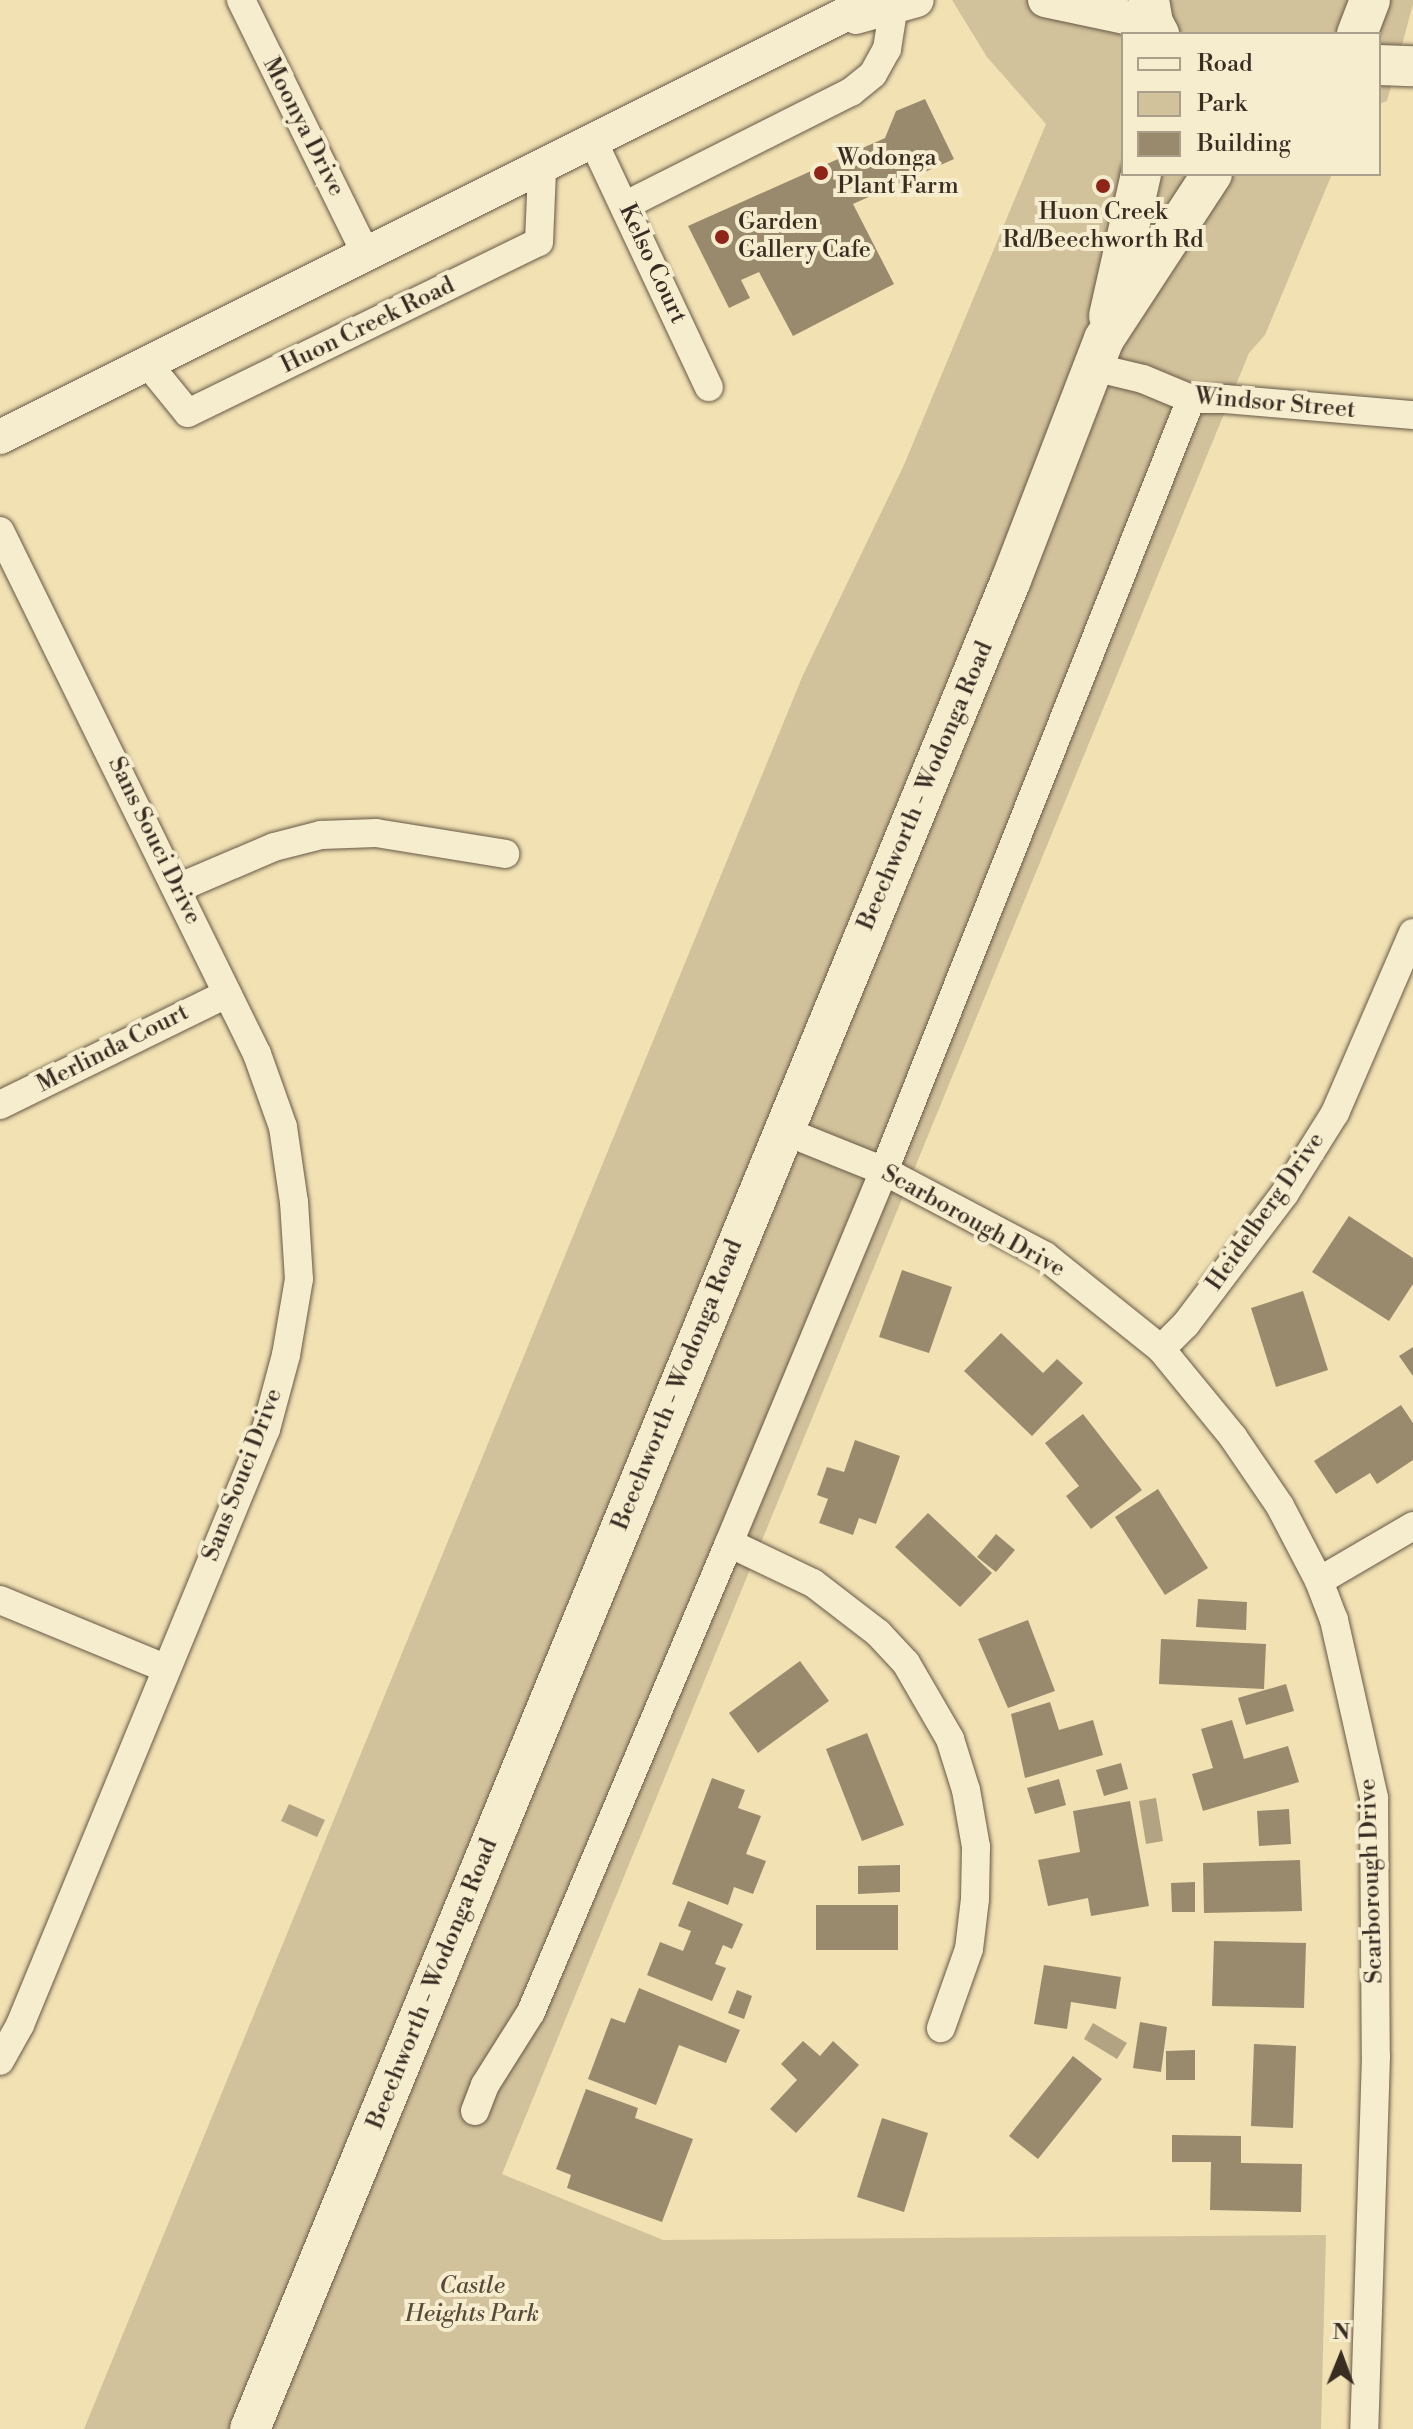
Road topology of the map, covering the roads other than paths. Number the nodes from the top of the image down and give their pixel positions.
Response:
1 (241, 0) edge
2 (1045, 0) edge
3 (1370, 0) edge
4 (895, 2) edge
5 (1154, 19) edge
6 (1358, 32) edge
7 (1381, 65) edge
8 (1413, 66) edge
9 (593, 141) junction
10 (542, 169) junction
11 (1141, 176) edge
12 (1210, 176) edge
13 (626, 205) junction
14 (366, 254) junction
15 (1098, 353) junction
16 (148, 364) junction
17 (709, 387) dead end
18 (1191, 399) junction
19 (1413, 415) edge
20 (0, 437) edge
21 (0, 531) edge
22 (505, 854) dead end
23 (178, 888) junction
24 (1413, 933) edge
25 (227, 994) junction
26 (0, 1105) edge
27 (782, 1130) junction
28 (884, 1171) junction
29 (1161, 1349) junction
30 (1413, 1526) edge
31 (729, 1543) junction
32 (1319, 1581) junction
33 (0, 1600) edge
34 (165, 1668) junction
35 (941, 2028) dead end
36 (0, 2061) edge
37 (475, 2111) dead end
38 (250, 2429) edge
39 (1364, 2429) edge

1 - 14 street, Moonya Drive
2 - 5 street
3 - 6 main road
4 - 9 street
4 - 13 street
7 - 8 main road
9 - 10 street
9 - 13 street, Kelso Court
10 - 14 street
10 - 16 street, Huon Creek Road
11 - 15 main road, Beechworth - Wodonga Road
12 - 15 main road, Beechworth - Wodonga Road
13 - 17 street, Kelso Court
14 - 16 street
15 - 18 street, Windsor Street
15 - 27 main road, Beechworth - Wodonga Road
16 - 20 street
18 - 19 street, Windsor Street
18 - 28 street
21 - 23 street, Sans Souci Drive
22 - 23 street
23 - 25 street, Sans Souci Drive
24 - 29 street, Heidelberg Drive
25 - 26 street, Merlinda Court
25 - 34 street, Sans Souci Drive
27 - 28 street, Scarborough Drive
27 - 38 main road, Beechworth - Wodonga Road
28 - 29 street, Scarborough Drive
28 - 31 street
29 - 32 street, Scarborough Drive
30 - 32 street
31 - 35 street
31 - 37 street
32 - 39 street, Scarborough Drive
33 - 34 street
34 - 36 street, Sans Souci Drive

